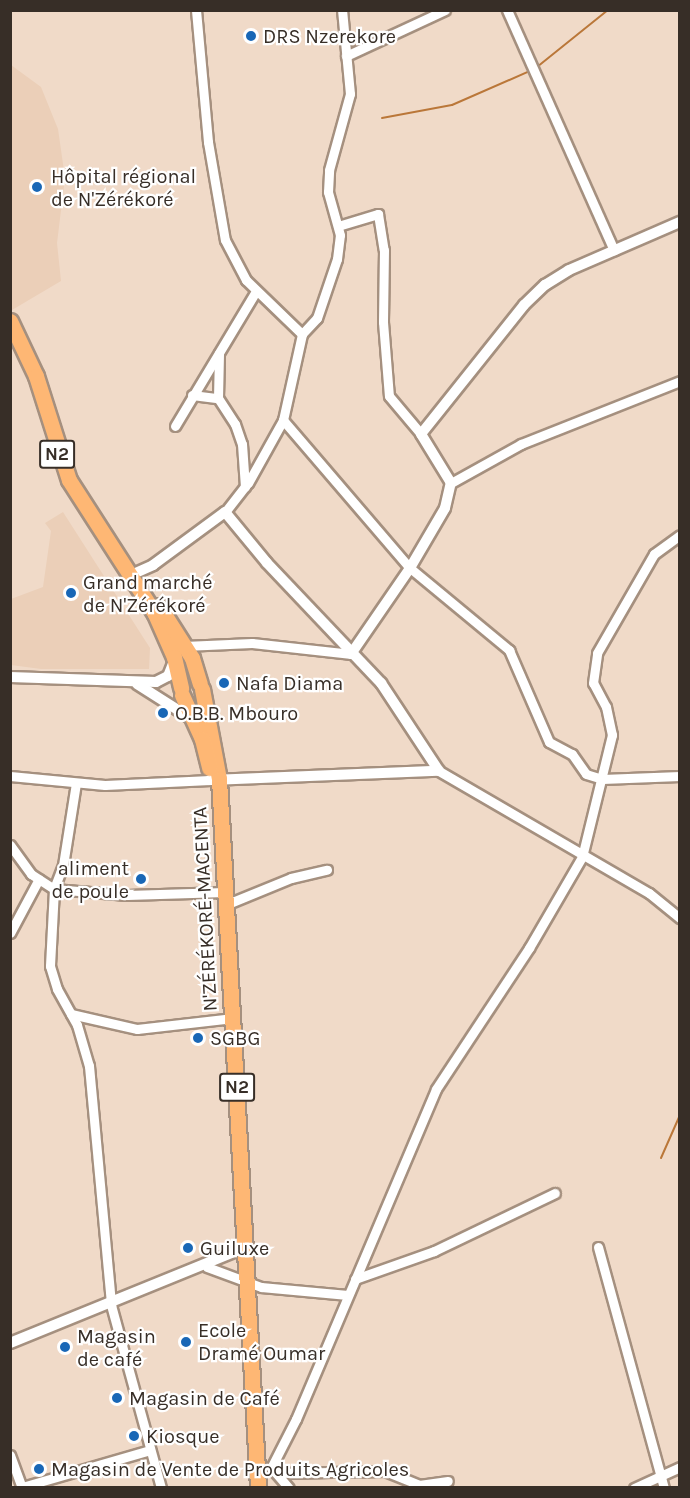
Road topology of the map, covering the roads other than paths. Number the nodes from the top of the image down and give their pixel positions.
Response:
1 (196, 10) edge
2 (342, 10) edge
3 (445, 10) edge
4 (507, 10) edge
5 (345, 56) junction
6 (680, 222) edge
7 (339, 226) junction
8 (614, 250) junction
9 (256, 291) junction
10 (10, 321) edge
11 (302, 334) junction
12 (219, 351) junction
13 (680, 381) edge
14 (192, 395) junction
15 (218, 398) junction
16 (284, 420) junction
17 (175, 426) dead end
18 (421, 434) junction
19 (452, 483) junction
20 (245, 487) junction
21 (225, 512) junction
22 (680, 535) edge
23 (410, 568) junction
24 (131, 575) junction
25 (184, 646) junction
26 (351, 654) junction
27 (174, 657) junction
28 (10, 677) edge
29 (134, 683) junction
30 (201, 686) junction
31 (182, 692) junction
32 (195, 724) junction
33 (439, 771) junction
34 (10, 776) edge
35 (680, 776) edge
36 (602, 779) junction
37 (215, 780) junction
38 (76, 783) junction
39 (10, 845) edge
40 (582, 857) junction
41 (327, 870) dead end
42 (39, 879) junction
43 (54, 889) junction
44 (222, 896) junction
45 (680, 918) edge
46 (10, 933) edge
47 (71, 1014) junction
48 (228, 1019) junction
49 (555, 1193) dead end
50 (598, 1247) dead end
51 (243, 1249) junction
52 (207, 1267) junction
53 (355, 1279) junction
54 (244, 1281) junction
55 (348, 1296) junction
56 (111, 1305) junction
57 (10, 1343) edge
58 (150, 1450) junction
59 (10, 1455) edge
60 (680, 1467) edge
61 (263, 1469) junction
62 (660, 1475) junction
63 (448, 1481) dead end
64 (22, 1487) edge
65 (161, 1488) edge
66 (249, 1488) edge
67 (258, 1488) edge
68 (289, 1488) edge
69 (634, 1488) edge
70 (664, 1488) edge

1 - 9 street
2 - 5 street
3 - 5 street
4 - 8 street
5 - 7 street
6 - 8 street
7 - 11 street
7 - 18 street
8 - 18 street
9 - 11 street
9 - 12 street
10 - 24 highway, N2
11 - 16 street
12 - 14 street
12 - 15 street
13 - 19 street
14 - 15 street
14 - 17 street
15 - 20 street
16 - 20 street
16 - 23 street
18 - 19 street
19 - 23 street
20 - 21 street
21 - 24 street
21 - 26 street
22 - 36 street
23 - 26 street
23 - 36 street
24 - 25 highway, N2
24 - 27 highway, N2
25 - 26 street
25 - 30 highway, N2
26 - 33 street
27 - 29 street
27 - 31 highway, N2
28 - 29 street
29 - 32 street
30 - 31 highway
30 - 37 highway, N'ZÉRÉKORÉ-MACENTA / N2
31 - 32 highway, N2
32 - 37 highway, N2
33 - 37 street
33 - 40 street
34 - 38 street
35 - 36 street
36 - 40 street
37 - 38 street
37 - 44 highway, N2
38 - 43 street
39 - 42 street
40 - 45 street
40 - 53 street
41 - 44 street
42 - 43 street
42 - 46 street
43 - 44 street
43 - 47 street
44 - 48 highway, N2
47 - 48 street
47 - 56 street
48 - 51 highway, N2
49 - 53 street
50 - 62 street
51 - 52 street
51 - 54 highway, N2
52 - 54 street
52 - 56 street
53 - 55 street
54 - 55 street
54 - 61 highway, N2
55 - 61 street
56 - 57 street
56 - 58 street
58 - 64 street
58 - 65 street
59 - 64 street
60 - 62 street
61 - 63 street
61 - 66 highway, N2
61 - 67 highway, N2
61 - 68 street
62 - 69 street
62 - 70 street

